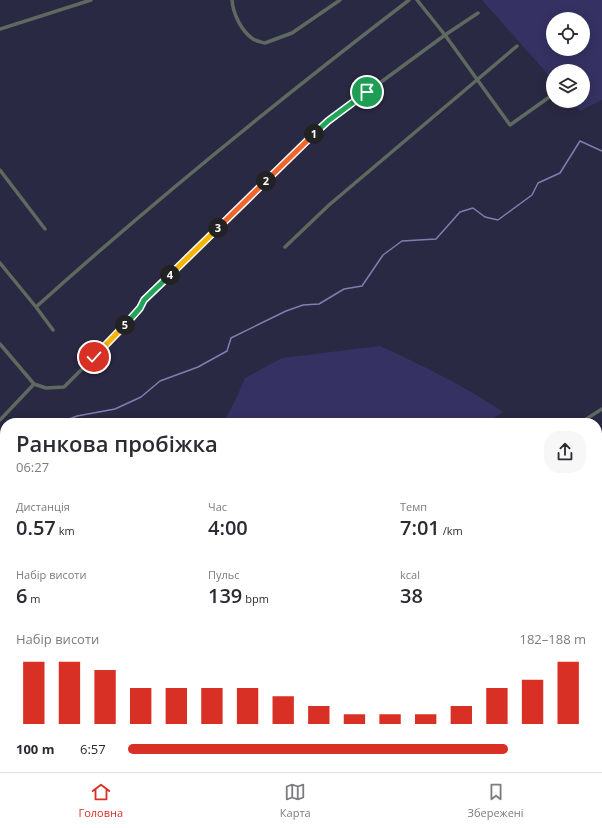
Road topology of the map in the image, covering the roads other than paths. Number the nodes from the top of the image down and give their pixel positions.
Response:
1 (92, 0) edge
2 (232, 0) edge
3 (340, 0) edge
4 (409, 0) edge
5 (417, 0) edge
6 (478, 13) dead end
7 (0, 29) edge
8 (445, 35) junction
9 (517, 46) dead end
10 (476, 79) junction
11 (546, 99) edge
12 (0, 170) edge
13 (45, 229) dead end
14 (285, 247) dead end
15 (0, 263) edge
16 (36, 307) junction
17 (53, 330) dead end
18 (0, 344) edge
19 (34, 384) junction
20 (602, 409) edge
21 (2, 418) edge
22 (588, 418) edge

1 - 7 street
2 - 3 street
4 - 16 street
5 - 8 street
6 - 8 street
8 - 10 street
8 - 19 street
9 - 10 street
10 - 11 street
10 - 14 street
12 - 13 street
15 - 16 street
16 - 17 street
18 - 19 street
19 - 21 street
20 - 22 street

